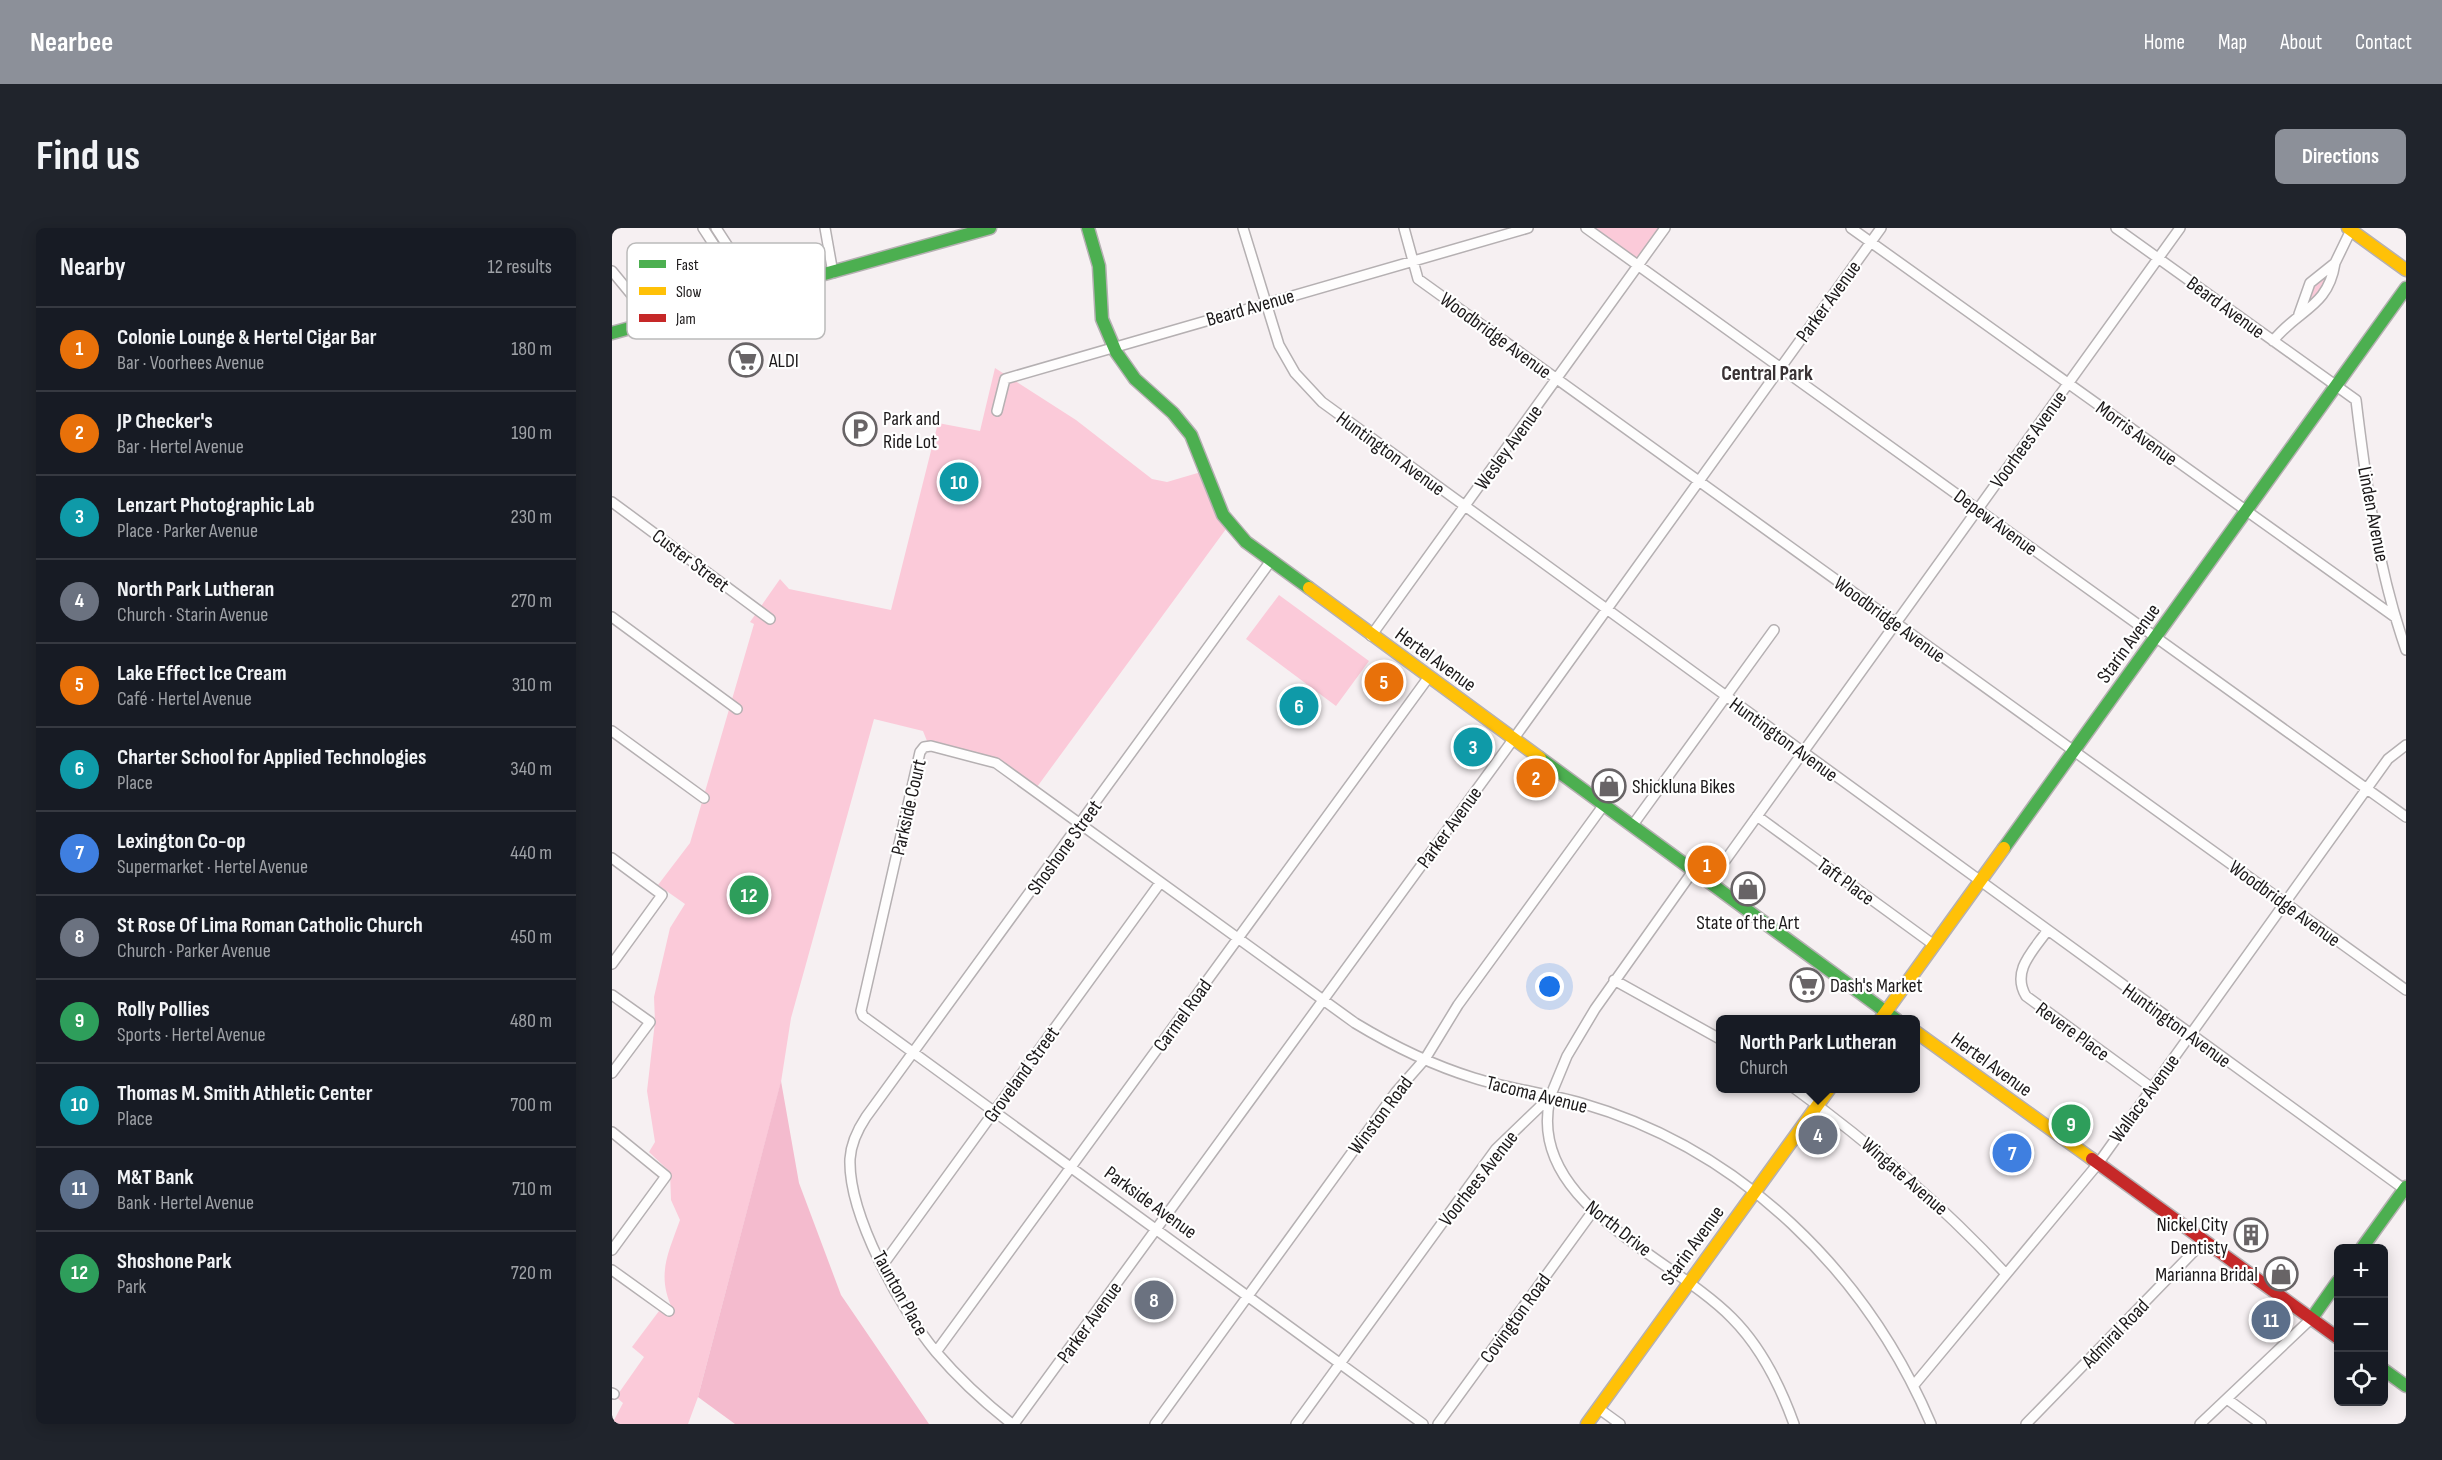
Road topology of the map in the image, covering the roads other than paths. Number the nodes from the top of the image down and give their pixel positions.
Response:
1 (703, 228) edge
2 (716, 228) edge
3 (825, 228) edge
4 (990, 228) edge
5 (1088, 228) edge
6 (1243, 228) edge
7 (1404, 228) edge
8 (1528, 228) edge
9 (1586, 228) edge
10 (1665, 228) edge
11 (1851, 228) edge
12 (1881, 228) edge
13 (2116, 228) edge
14 (2180, 228) edge
15 (2355, 231) edge
16 (1870, 242) junction
17 (713, 243) edge
18 (726, 243) edge
19 (2158, 258) junction
20 (1413, 261) junction
21 (2335, 263) junction
22 (1638, 266) junction
23 (2406, 270) edge
24 (612, 271) edge
25 (833, 273) junction
26 (825, 275) edge
27 (2406, 288) edge
28 (627, 289) edge
29 (1264, 303) junction
30 (2299, 314) junction
31 (627, 329) edge
32 (612, 333) edge
33 (2273, 341) junction
34 (1114, 347) junction
35 (1780, 367) junction
36 (1557, 379) junction
37 (2068, 384) junction
38 (2336, 386) junction
39 (998, 411) dead end
40 (1698, 481) junction
41 (612, 502) edge
42 (1465, 507) junction
43 (1978, 509) junction
44 (2246, 511) junction
45 (1270, 562) junction
46 (1606, 608) junction
47 (612, 617) edge
48 (2395, 617) junction
49 (770, 619) dead end
50 (1896, 623) junction
51 (1774, 630) dead end
52 (1371, 636) junction
53 (2157, 637) junction
54 (2406, 650) edge
55 (1428, 678) junction
56 (1726, 696) junction
57 (737, 710) dead end
58 (612, 731) edge
59 (1513, 739) junction
60 (2406, 745) edge
61 (1802, 753) junction
62 (2074, 753) junction
63 (2367, 789) junction
64 (704, 798) dead end
65 (1603, 806) junction
66 (1757, 816) junction
67 (2406, 817) edge
68 (1080, 824) junction
69 (1632, 826) junction
70 (612, 858) edge
71 (1693, 872) junction
72 (1980, 882) junction
73 (1160, 883) junction
74 (1709, 883) junction
75 (2285, 903) junction
76 (2047, 931) junction
77 (1238, 939) junction
78 (1934, 945) junction
79 (612, 964) edge
80 (1614, 980) junction
81 (2406, 990) edge
82 (612, 995) edge
83 (1323, 1000) junction
84 (862, 1008) joint
85 (1883, 1015) edge
86 (1920, 1035) edge
87 (2190, 1035) junction
88 (1716, 1037) edge
89 (913, 1053) junction
90 (1425, 1059) junction
91 (612, 1073) edge
92 (2152, 1088) junction
93 (1800, 1093) edge
94 (1827, 1093) edge
95 (1551, 1097) junction
96 (1818, 1106) junction
97 (994, 1112) junction
98 (857, 1131) joint
99 (612, 1132) edge
100 (2097, 1165) junction
101 (1071, 1168) junction
102 (2405, 1188) edge
103 (1755, 1191) junction
104 (1593, 1211) junction
105 (1156, 1230) junction
106 (2204, 1241) junction
107 (2365, 1244) edge
108 (612, 1250) edge
109 (882, 1266) junction
110 (612, 1270) edge
111 (2006, 1274) junction
112 (1689, 1281) junction
113 (2334, 1287) edge
114 (1247, 1296) junction
115 (669, 1311) dead end
116 (2312, 1318) junction
117 (2334, 1335) edge
118 (936, 1352) junction
119 (1340, 1364) junction
120 (2388, 1373) edge
121 (1914, 1386) junction
122 (2406, 1386) edge
123 (2227, 1399) junction
124 (1598, 1408) junction
125 (1013, 1424) edge
126 (1155, 1424) edge
127 (1296, 1424) edge
128 (1423, 1424) edge
129 (1438, 1424) edge
130 (1587, 1424) edge
131 (1620, 1424) edge
132 (1794, 1424) edge
133 (1931, 1424) edge
134 (2026, 1424) edge
135 (2200, 1424) edge
136 (2262, 1424) edge

1 - 17 street
2 - 18 street
3 - 25 street
4 - 25 street
5 - 34 street, Hertel Avenue
6 - 29 street, Huntington Avenue
7 - 20 street, Woodbridge Avenue
8 - 20 street, Beard Avenue
9 - 22 street, Depew Avenue
10 - 22 street, Wesley Avenue
11 - 16 street, Morris Avenue
12 - 16 street, Parker Avenue
13 - 19 street, Beard Avenue
14 - 19 street, Voorhees Avenue
15 - 21 street
15 - 23 street
16 - 35 street, Parker Avenue
16 - 37 street, Morris Avenue
19 - 33 street, Beard Avenue
19 - 37 street, Voorhees Avenue
20 - 29 street, Beard Avenue
20 - 36 street, Woodbridge Avenue
21 - 30 street
21 - 30 street
22 - 35 street, Depew Avenue
22 - 36 street, Wesley Avenue
24 - 28 street
25 - 26 street
27 - 38 street, Starin Avenue
29 - 34 street, Beard Avenue
29 - 42 street, Huntington Avenue
30 - 33 street
31 - 32 street
33 - 38 street, Beard Avenue
34 - 39 street, Beard Avenue
34 - 45 street, Hertel Avenue
35 - 40 street, Parker Avenue
35 - 43 street, Depew Avenue
36 - 40 street, Woodbridge Avenue
36 - 42 street, Wesley Avenue
37 - 43 street, Voorhees Avenue
37 - 44 street, Morris Avenue
38 - 44 street, Starin Avenue
38 - 48 street, Linden Avenue
40 - 46 street, Parker Avenue
40 - 50 street, Woodbridge Avenue
41 - 49 street, Custer Street
42 - 46 street, Huntington Avenue
42 - 52 street, Wesley Avenue
43 - 50 street, Voorhees Avenue
43 - 53 street, Depew Avenue
44 - 48 street, Morris Avenue
44 - 53 street, Starin Avenue
45 - 52 street, Hertel Avenue
45 - 68 street, Shoshone Street
46 - 56 street, Huntington Avenue
46 - 59 street, Parker Avenue
47 - 57 street
48 - 54 street, Linden Avenue
50 - 61 street, Voorhees Avenue
50 - 62 street, Woodbridge Avenue
51 - 56 street
52 - 55 street, Hertel Avenue
53 - 62 street, Starin Avenue
53 - 63 street, Depew Avenue
55 - 59 street, Hertel Avenue
55 - 77 street, Carmel Road
56 - 61 street, Huntington Avenue
56 - 69 street
58 - 64 street
59 - 65 street, Hertel Avenue
59 - 83 street, Parker Avenue
60 - 63 street, Wallace Avenue
61 - 66 street, Voorhees Avenue
61 - 72 street, Huntington Avenue
62 - 72 street, Starin Avenue
62 - 75 street, Woodbridge Avenue
63 - 67 street, Depew Avenue
63 - 75 street, Wallace Avenue
65 - 69 street, Hertel Avenue
65 - 90 street, Winston Road
66 - 74 street, Voorhees Avenue
66 - 78 street, Taft Place
68 - 73 street, Tacoma Avenue
68 - 84 street, Parkside Court
68 - 89 street, Shoshone Street
69 - 71 street, Hertel Avenue
70 - 79 street
71 - 74 street, Hertel Avenue
71 - 80 street, Voorhees Avenue
72 - 76 street, Huntington Avenue
72 - 78 street, Starin Avenue
73 - 77 street, Tacoma Avenue
73 - 97 street, Groveland Street
74 - 85 street, Hertel Avenue
75 - 81 street, Woodbridge Avenue
75 - 87 street, Wallace Avenue
76 - 87 street, Huntington Avenue
76 - 92 street, Revere Place
77 - 83 street, Tacoma Avenue
77 - 101 street, Carmel Road
78 - 85 street, Starin Avenue
80 - 88 street
80 - 95 street, Voorhees Avenue
82 - 91 street
83 - 90 street, Tacoma Avenue
83 - 105 street, Parker Avenue
84 - 89 street, Parkside Avenue
86 - 100 street, Hertel Avenue
87 - 92 street, Wallace Avenue
87 - 102 street, Huntington Avenue
89 - 97 street, Parkside Avenue
89 - 98 street, Shoshone Street
90 - 95 street, Tacoma Avenue
90 - 114 street, Winston Road
92 - 100 street, Wallace Avenue
93 - 96 street, Wingate Avenue
94 - 96 street, Starin Avenue
95 - 103 street, Tacoma Avenue
95 - 104 street, North Drive
95 - 119 street, Voorhees Avenue
96 - 103 street, Starin Avenue
96 - 111 street, Wingate Avenue
97 - 101 street, Parkside Avenue
97 - 109 street, Groveland Street
98 - 109 street, Taunton Place
99 - 108 street
100 - 106 street, Hertel Avenue
100 - 111 street, Wallace Avenue
101 - 105 street, Parkside Avenue
101 - 118 street, Carmel Road
102 - 107 street
103 - 112 street, Starin Avenue
103 - 121 street, Tacoma Avenue
104 - 112 street, North Drive
104 - 129 street, Covington Road
105 - 114 street, Parkside Avenue
105 - 125 street, Parker Avenue
106 - 116 street, Hertel Avenue
106 - 134 street, Admiral Road
109 - 118 street, Taunton Place
110 - 115 street
111 - 121 street, Wallace Avenue
112 - 124 street, Starin Avenue
112 - 132 street, North Drive
113 - 116 street
114 - 119 street, Parkside Avenue
114 - 126 street, Winston Road
116 - 117 street, Hertel Avenue
116 - 123 street
118 - 125 street, Taunton Place
119 - 127 street, Voorhees Avenue
119 - 128 street, Parkside Avenue
120 - 122 street
121 - 133 street, Tacoma Avenue
123 - 135 street
123 - 136 street
124 - 130 street, Starin Avenue
124 - 131 street

